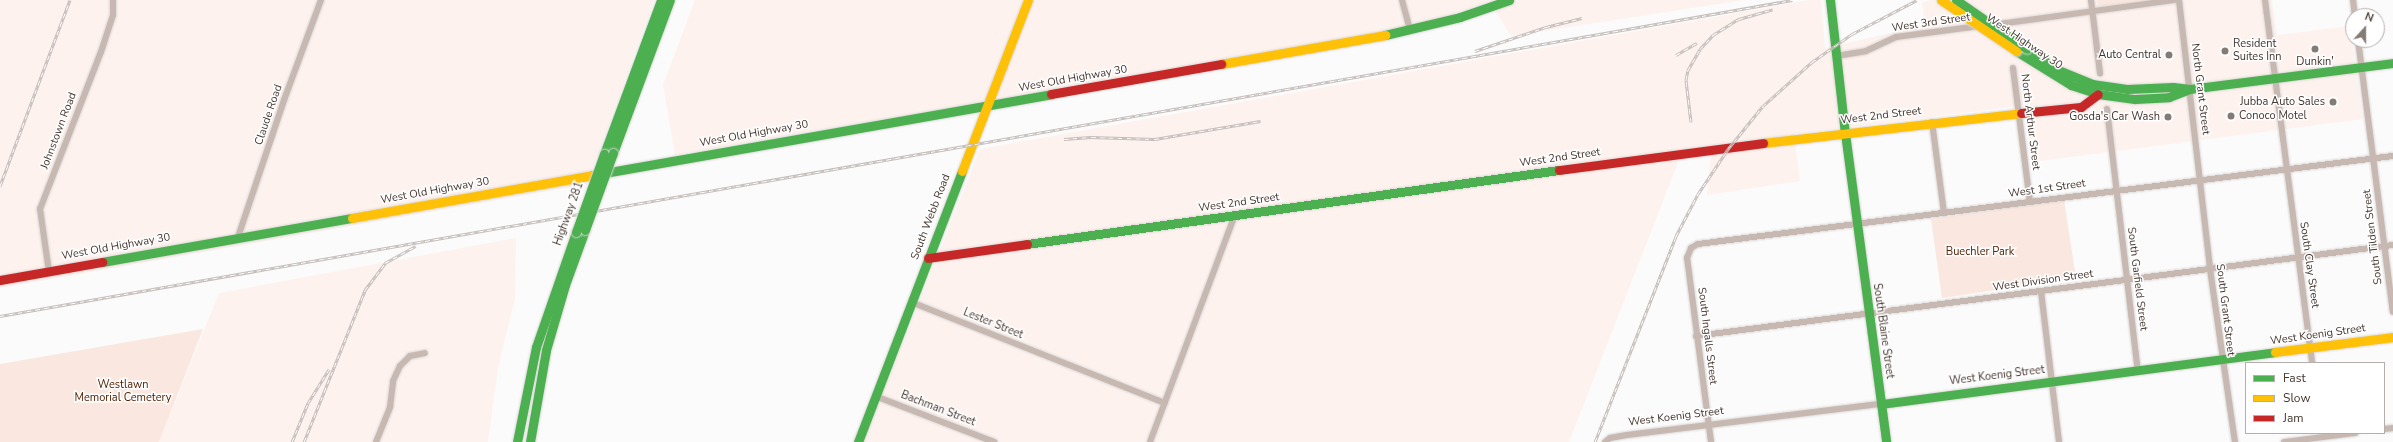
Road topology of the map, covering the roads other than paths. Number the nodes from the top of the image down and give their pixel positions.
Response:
1 (113, 0) edge
2 (322, 0) edge
3 (661, 0) edge
4 (670, 0) edge
5 (1028, 0) edge
6 (1402, 0) edge
7 (1509, 0) edge
8 (1830, 0) edge
9 (1942, 0) edge
10 (1956, 0) edge
11 (2091, 0) edge
12 (2175, 0) edge
13 (2179, 0) edge
14 (2266, 0) edge
15 (2092, 10) junction
16 (1410, 29) junction
17 (2359, 48) edge
18 (1836, 56) junction
19 (2393, 63) edge
20 (2362, 67) junction
21 (2013, 68) dead end
22 (2100, 73) dead end
23 (2275, 79) junction
24 (2190, 89) junction
25 (2100, 90) junction
26 (986, 106) junction
27 (2107, 109) dead end
28 (2019, 113) junction
29 (1932, 122) junction
30 (1845, 133) junction
31 (609, 154) junction
32 (2393, 156) edge
33 (2374, 159) junction
34 (2286, 169) junction
35 (2201, 180) junction
36 (2115, 190) junction
37 (2030, 202) junction
38 (1944, 213) junction
39 (1235, 215) junction
40 (1857, 223) junction
41 (238, 237) junction
42 (1704, 244) joint
43 (2393, 245) edge
44 (2384, 246) junction
45 (2298, 257) junction
46 (928, 258) junction
47 (2210, 269) junction
48 (49, 272) junction
49 (0, 280) edge
50 (2127, 280) junction
51 (2041, 291) junction
52 (911, 302) junction
53 (2393, 312) edge
54 (1869, 314) junction
55 (1696, 336) junction
56 (2393, 337) edge
57 (2310, 348) junction
58 (425, 353) dead end
59 (2222, 361) junction
60 (2312, 362) edge
61 (2138, 371) junction
62 (2050, 381) junction
63 (875, 396) junction
64 (1165, 403) junction
65 (1881, 404) junction
66 (1709, 425) junction
67 (2346, 434) edge
68 (2321, 437) edge
69 (376, 442) edge
70 (517, 442) edge
71 (530, 442) edge
72 (858, 442) edge
73 (994, 442) edge
74 (1150, 442) edge
75 (1606, 442) edge
76 (1711, 442) edge
77 (1886, 442) edge
78 (2059, 442) edge
79 (2235, 442) edge
80 (2284, 442) edge

1 - 48 street, Johnstown Road
2 - 41 street, Claude Road
3 - 31 main road, Highway 281
4 - 31 main road, Highway 281
5 - 26 main road, South Webb Road
6 - 16 street
7 - 16 main road, West Old Highway 30
8 - 18 main road, South Blaine Street
9 - 25 main road, West Highway 30, bridge
10 - 25 main road, West Highway 30, bridge
11 - 15 street
12 - 15 street, West 3rd Street
13 - 24 street, North Grant Street
14 - 23 street, South Clay Street
15 - 18 street, West 3rd Street
15 - 22 street
16 - 26 main road, West Old Highway 30
17 - 20 street, South Tilden Street
18 - 30 main road, South Blaine Street
19 - 20 main road
20 - 23 main road
20 - 33 street, South Tilden Street
21 - 28 street, North Arthur Street
23 - 24 main road
23 - 34 street, South Clay Street
24 - 25 main road
24 - 35 street, North Grant Street
25 - 28 main road, West 2nd Street
26 - 41 main road, West Old Highway 30
26 - 46 main road, South Webb Road
27 - 36 street, South Garfield Street
28 - 29 main road, West 2nd Street
28 - 37 street, North Arthur Street
29 - 30 main road, West 2nd Street
29 - 38 street
30 - 39 main road, West 2nd Street
30 - 40 main road, South Blaine Street
31 - 70 main road, Highway 281, bridge
31 - 71 main road, Highway 281, bridge
32 - 33 street, West 1st Street
33 - 34 street, West 1st Street
33 - 44 street, South Tilden Street
34 - 35 street, West 1st Street
34 - 45 street, South Clay Street
35 - 36 street, West 1st Street
35 - 47 street, South Grant Street
36 - 37 street, West 1st Street
36 - 50 street, South Garfield Street
37 - 38 street, West 1st Street
38 - 40 street, West 1st Street
39 - 46 main road, West 2nd Street
39 - 64 street
40 - 42 street, West 1st Street
40 - 54 main road, South Blaine Street
41 - 48 main road, West Old Highway 30
42 - 55 street, South Ingalls Street
43 - 44 street, West Division Street
44 - 45 street, West Division Street
44 - 53 street, South Tilden Street
45 - 47 street, West Division Street
45 - 57 street, South Clay Street
46 - 52 main road, South Webb Road
47 - 50 street, West Division Street
47 - 59 street, South Grant Street
48 - 49 main road, West Old Highway 30
50 - 51 street, West Division Street
50 - 61 street, South Garfield Street
51 - 54 street, West Division Street
51 - 62 street
52 - 63 main road, South Webb Road
52 - 64 street, Lester Street
54 - 55 street, West Division Street
54 - 65 main road, South Blaine Street
55 - 66 street, South Ingalls Street
56 - 57 main road, West Koenig Street
57 - 59 main road, West Koenig Street
57 - 60 street, South Clay Street
58 - 69 street
59 - 61 main road, West Koenig Street
59 - 79 street, South Grant Street
61 - 62 main road, West Koenig Street
62 - 65 main road, West Koenig Street
62 - 78 street
63 - 72 main road, South Webb Road
63 - 73 street, Bachman Street
64 - 74 street
65 - 66 street, West Koenig Street
65 - 77 main road, South Blaine Street
66 - 75 street, West Koenig Street
66 - 76 street, South Ingalls Street
67 - 68 street
68 - 80 street

